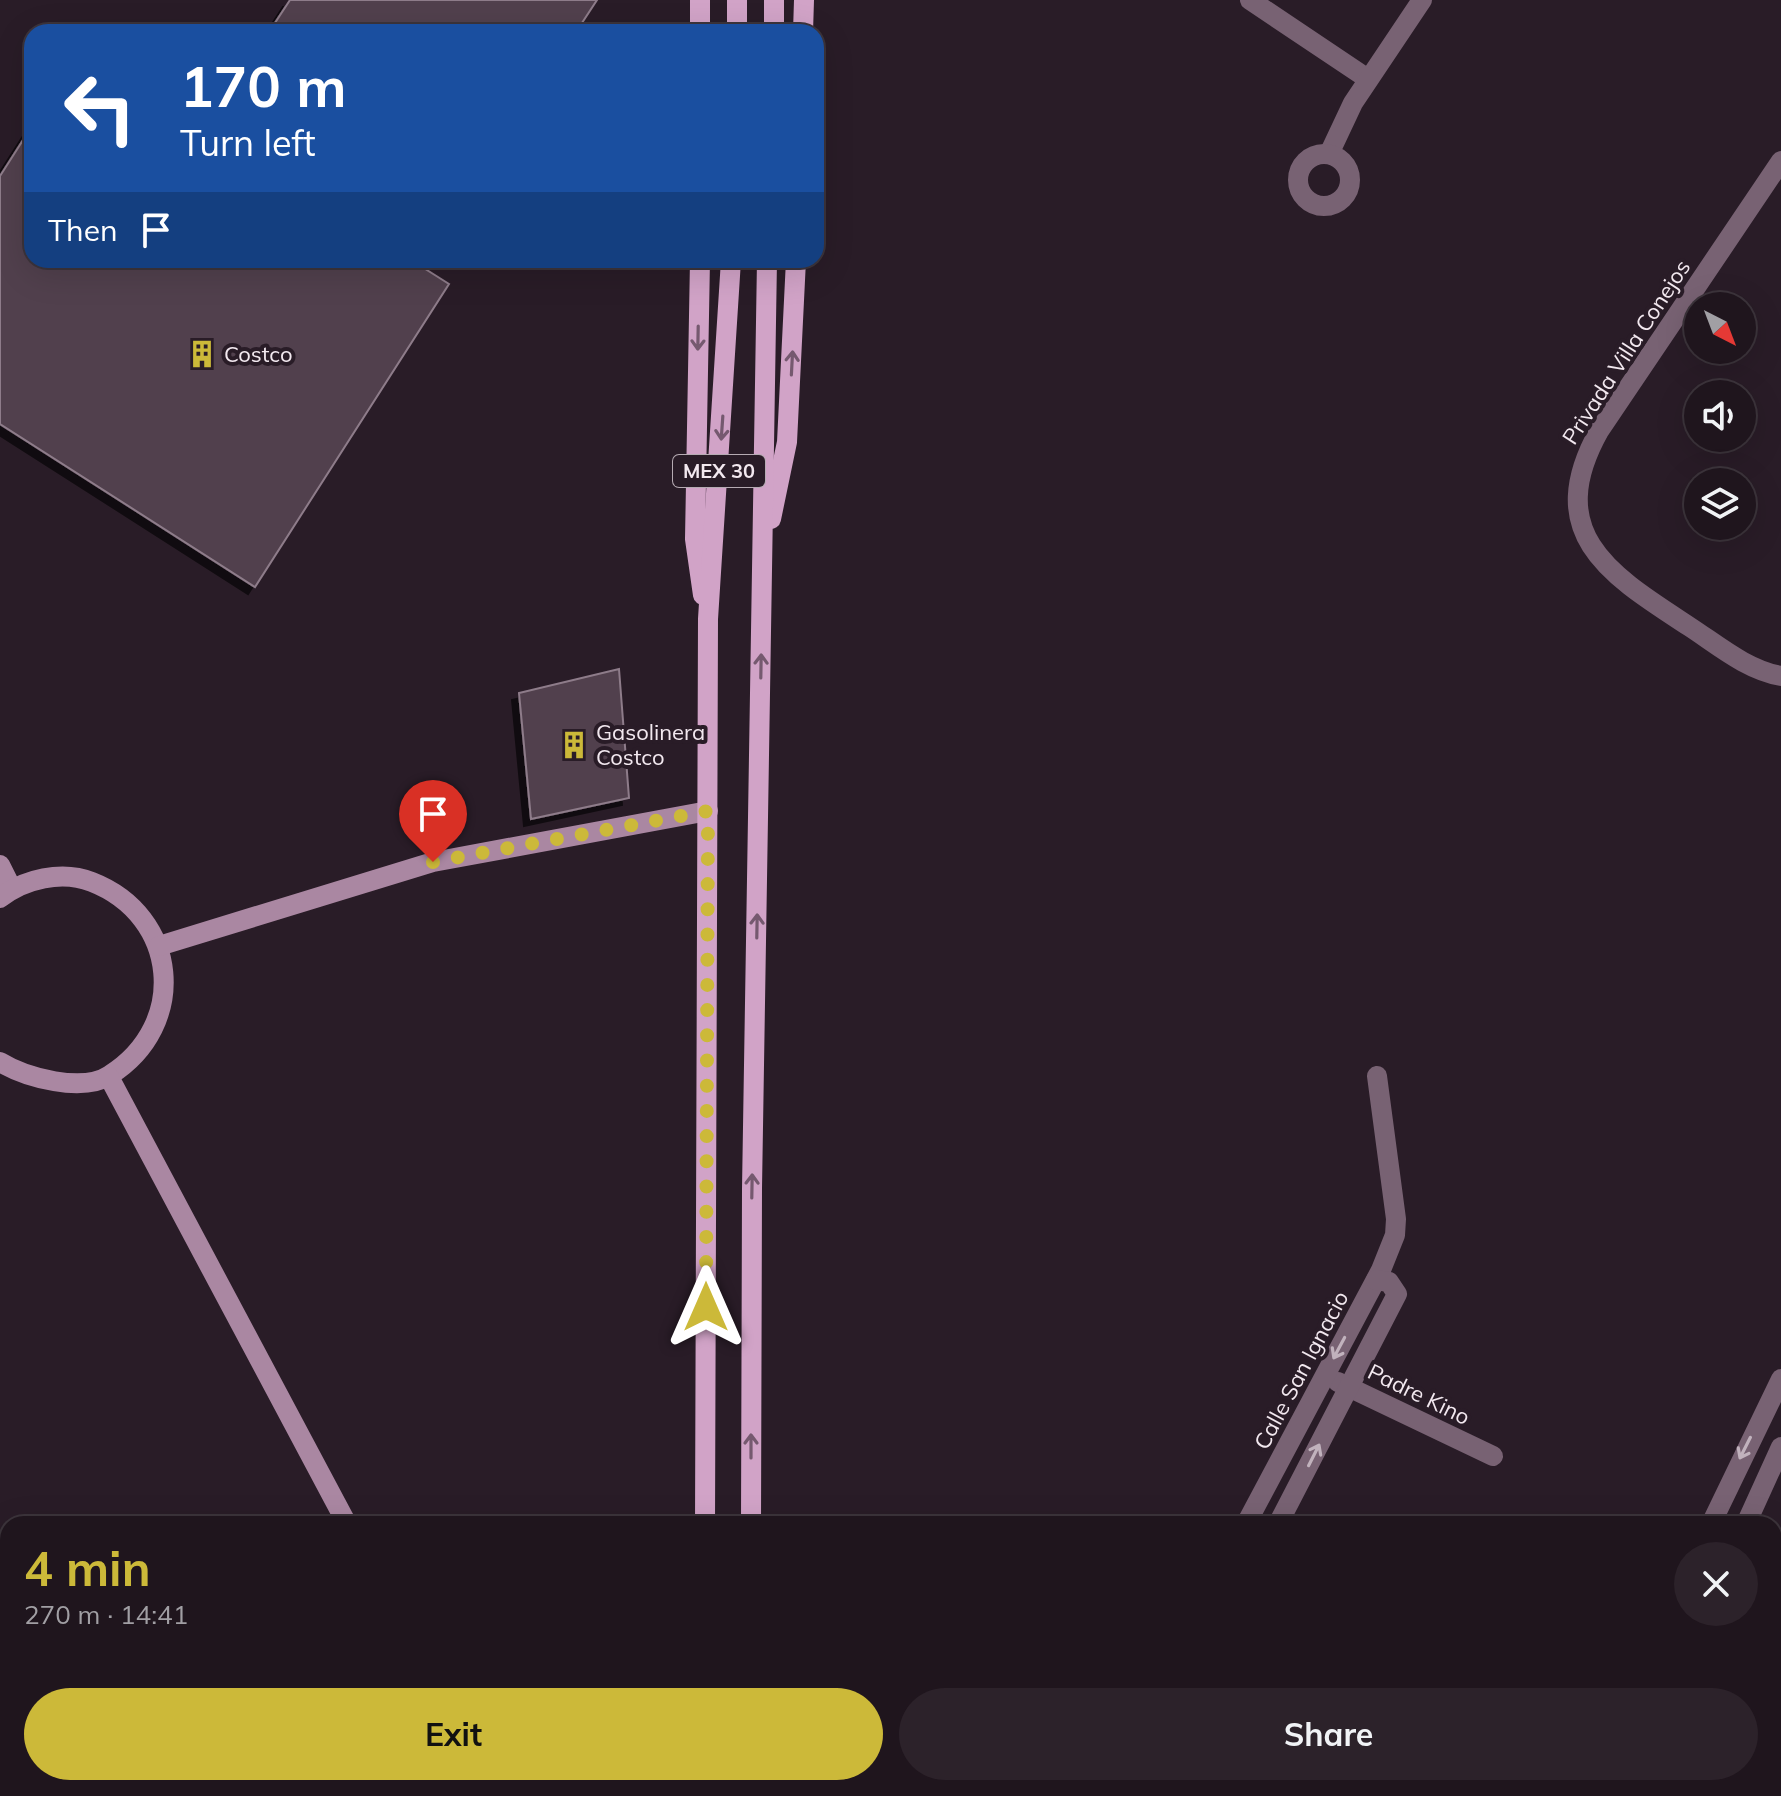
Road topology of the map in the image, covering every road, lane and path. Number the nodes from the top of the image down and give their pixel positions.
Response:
1 (700, 0) edge
2 (737, 0) edge
3 (774, 0) edge
4 (804, 0) edge
5 (1250, 0) edge
6 (1422, 0) edge
7 (700, 24) edge
8 (737, 24) edge
9 (774, 24) edge
10 (803, 24) edge
11 (1368, 79) junction
12 (1329, 154) dead end
13 (1781, 161) edge
14 (700, 268) edge
15 (731, 268) edge
16 (767, 268) edge
17 (796, 268) edge
18 (763, 550) junction
19 (708, 619) junction
20 (1781, 676) edge
21 (708, 811) junction
22 (0, 865) edge
23 (6, 893) edge
24 (159, 946) junction
25 (0, 1062) edge
26 (1377, 1076) dead end
27 (109, 1077) junction
28 (1376, 1280) junction
29 (1324, 1375) junction
30 (1781, 1379) edge
31 (1348, 1387) junction
32 (1781, 1447) edge
33 (1493, 1456) dead end
34 (343, 1516) edge
35 (705, 1516) edge
36 (751, 1516) edge
37 (1250, 1516) edge
38 (1282, 1516) edge
39 (1715, 1516) edge
40 (1750, 1516) edge

1 - 7 main road
2 - 8 main road
3 - 9 main road
4 - 10 main road
5 - 11 street
6 - 11 street
11 - 12 street
13 - 20 street, Privada Villa Conejos
14 -> 19 main road
15 -> 19 main road, MEX 30
16 - 18 main road, MEX 30
18 -> 17 main road
36 -> 18 main road, MEX 30
19 - 21 main road, MEX 30
21 - 24 street
21 - 35 main road, MEX 30
22 - 23 street
23 - 24 street
24 - 27 street
25 - 27 street
26 - 28 street
27 - 34 street
28 -> 29 street, Calle San Ignacio
28 - 31 street, Calle San Ignacio
29 - 31 street, Padre Kino
29 - 37 street, Calle San Ignacio
30 -> 39 street
31 - 33 street, Padre Kino
38 -> 31 street, Calle San Ignacio
32 - 40 street

